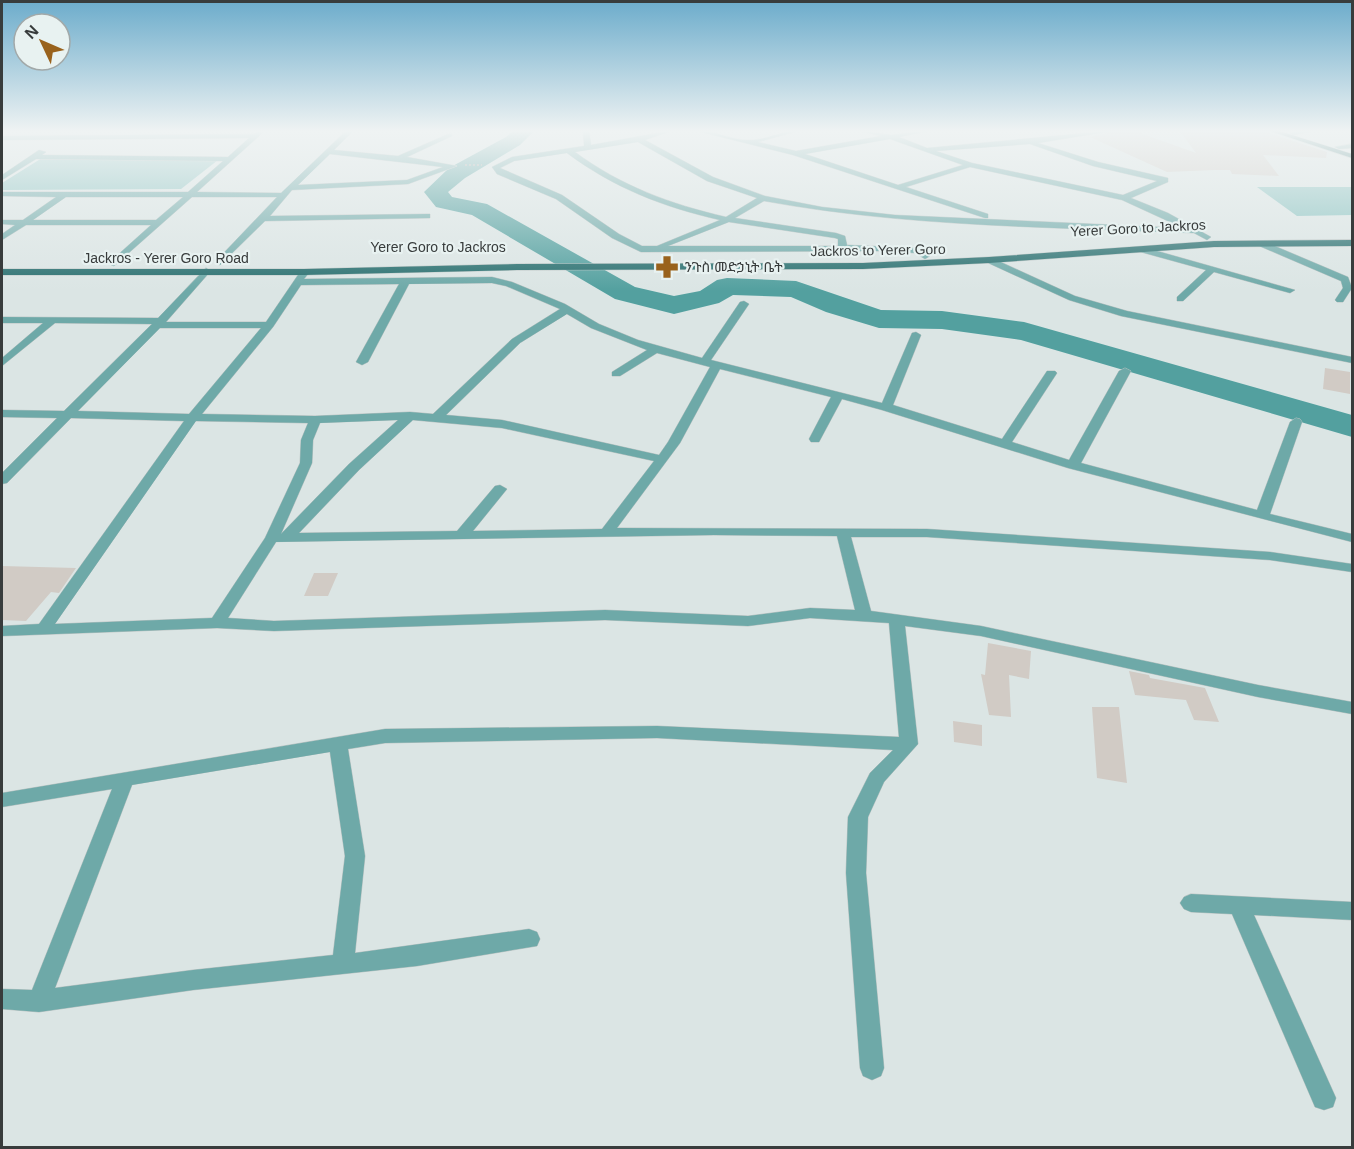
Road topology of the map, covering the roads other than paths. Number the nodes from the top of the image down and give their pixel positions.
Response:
1 (202, 184) edge
2 (295, 184) edge
3 (376, 184) edge
4 (534, 184) edge
5 (621, 184) edge
6 (723, 184) edge
7 (887, 184) edge
8 (908, 184) edge
9 (1057, 184) edge
10 (1157, 184) edge
11 (897, 187) junction
12 (290, 188) junction
13 (2, 194) edge
14 (63, 195) junction
15 (188, 195) junction
16 (283, 195) junction
17 (763, 198) junction
18 (1124, 198) junction
19 (427, 216) dead end
20 (263, 219) junction
21 (726, 220) junction
22 (1002, 221) junction
23 (2, 222) edge
24 (24, 223) junction
25 (158, 223) junction
26 (1196, 231) junction
27 (1353, 236) edge
28 (1207, 237) junction
29 (2, 238) edge
30 (1260, 243) junction
31 (1353, 243) edge
32 (843, 249) junction
33 (1140, 249) junction
34 (651, 250) junction
35 (925, 256) junction
36 (988, 260) junction
37 (220, 262) junction
38 (2, 263) edge
39 (114, 263) junction
40 (1212, 269) junction
41 (206, 271) junction
42 (331, 271) joint
43 (2, 272) edge
44 (301, 277) junction
45 (406, 280) junction
46 (1290, 290) dead end
47 (1180, 299) dead end
48 (1340, 300) dead end
49 (744, 304) dead end
50 (567, 309) junction
51 (2, 320) edge
52 (54, 320) junction
53 (159, 323) junction
54 (268, 325) junction
55 (916, 335) dead end
56 (656, 349) junction
57 (1353, 360) edge
58 (362, 362) dead end
59 (2, 363) edge
60 (710, 365) junction
61 (1125, 371) dead end
62 (1051, 373) dead end
63 (616, 374) dead end
64 (838, 395) junction
65 (886, 407) junction
66 (2, 413) edge
67 (68, 415) junction
68 (410, 416) junction
69 (192, 418) junction
70 (435, 418) junction
71 (315, 420) junction
72 (1296, 422) dead end
73 (815, 439) dead end
74 (1004, 445) junction
75 (661, 459) junction
76 (1073, 465) junction
77 (2, 480) edge
78 (500, 489) dead end
79 (1262, 516) junction
80 (607, 532) junction
81 (843, 532) junction
82 (463, 533) junction
83 (280, 538) junction
84 (1353, 538) edge
85 (1353, 568) edge
86 (864, 615) junction
87 (897, 621) junction
88 (217, 623) junction
89 (43, 630) junction
90 (2, 631) edge
91 (1353, 708) edge
92 (338, 744) junction
93 (909, 744) junction
94 (124, 782) junction
95 (2, 800) edge
96 (1191, 903) dead end
97 (1239, 906) junction
98 (1353, 910) edge
99 (529, 939) dead end
100 (343, 963) junction
101 (2, 999) edge
102 (39, 1001) junction
103 (872, 1068) dead end
104 (1324, 1098) dead end

1 - 15 street
2 - 12 street
3 - 12 street
4 - 34 street
5 - 21 street
6 - 17 street
7 - 11 street
8 - 11 street
9 - 18 street
10 - 18 street
11 - 22 street
12 - 16 street
13 - 14 street
14 - 15 street
14 - 24 street
15 - 16 street
15 - 25 street
16 - 20 street
17 - 21 street
17 - 22 street
18 - 26 street
19 - 20 street
20 - 37 street
21 - 32 street
21 - 34 street
22 - 26 street
23 - 24 street
24 - 25 street
24 - 29 street
25 - 39 street
26 - 28 street
27 - 28 main road, Yerer Goro to Jackros
28 - 35 main road, Yerer Goro to Jackros
30 - 31 main road, Jackros to Yerer Goro
30 - 33 main road, Jackros to Yerer Goro
30 - 48 street
32 - 34 street
32 - 35 street
33 - 36 main road, Jackros to Yerer Goro
33 - 40 street
35 - 37 main road, Yerer Goro to Jackros
36 - 42 main road, Jackros to Yerer Goro
36 - 57 street
37 - 39 main road, Yerer Goro to Jackros
38 - 39 main road, Yerer Goro to Jackros
40 - 46 street
40 - 47 street
41 - 43 main road, Jackros - Yerer Goro Road
41 - 44 main road, Jackros - Yerer Goro Road
41 - 53 street
42 - 44 main road, Jackros - Yerer Goro Road
44 - 45 street
44 - 54 street
45 - 50 street
45 - 58 street
49 - 60 street
50 - 56 street
50 - 70 street
51 - 52 street
52 - 53 street
52 - 59 street
53 - 54 street
53 - 67 street
54 - 69 street
55 - 65 street
56 - 60 street
56 - 63 street
60 - 64 street
60 - 75 street
61 - 76 street
62 - 74 street
64 - 65 street
64 - 73 street
65 - 74 street
66 - 67 street
67 - 69 street
67 - 77 street
68 - 70 street
68 - 71 street
68 - 83 street
69 - 71 street
69 - 89 street
70 - 75 street
71 - 83 street
72 - 79 street
74 - 76 street
75 - 80 street
76 - 79 street
78 - 82 street
79 - 84 street
80 - 81 street
80 - 82 street
81 - 85 street
81 - 86 street
82 - 83 street
83 - 88 street
86 - 87 street
86 - 88 street
87 - 91 street
87 - 93 street
88 - 89 street
89 - 90 street
92 - 93 street
92 - 94 street
92 - 100 street
93 - 103 street
94 - 95 street
94 - 102 street
96 - 97 street
97 - 98 street
97 - 104 street
99 - 100 street
100 - 102 street
101 - 102 street

